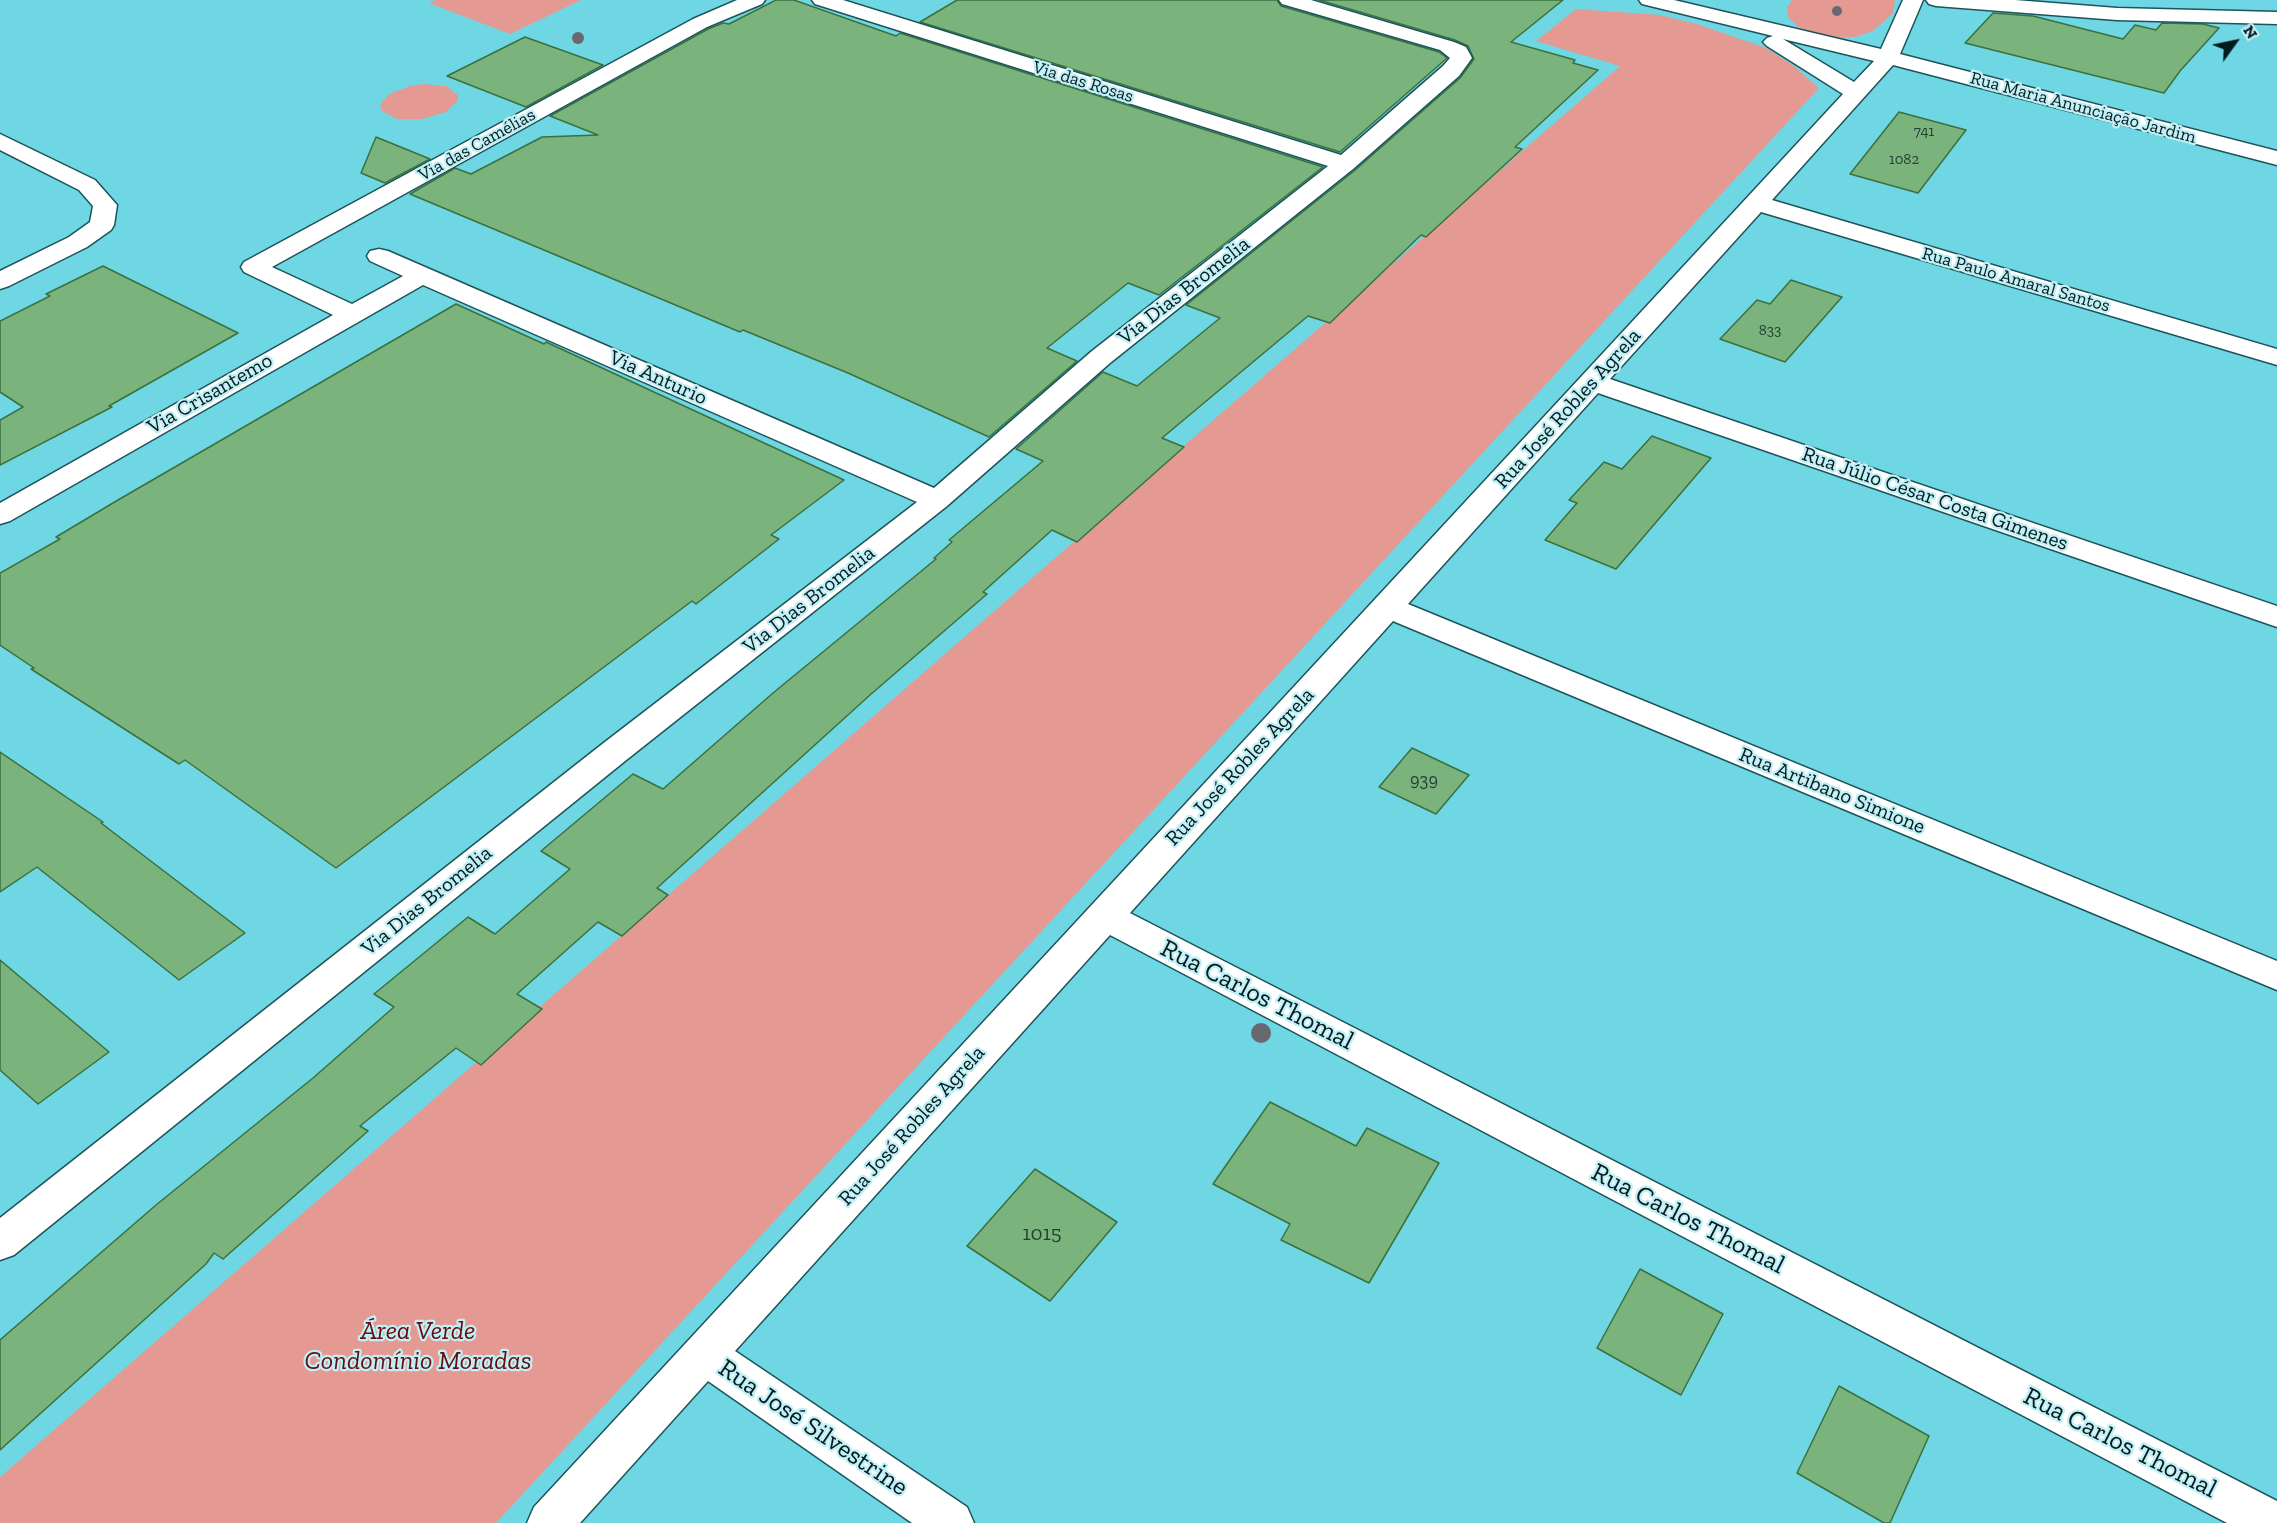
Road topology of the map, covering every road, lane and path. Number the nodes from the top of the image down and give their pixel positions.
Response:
1 (696, 0) edge
2 (755, 0) edge
3 (822, 0) edge
4 (1288, 0) edge
5 (1649, 0) edge
6 (1913, 0) edge
7 (1936, 0) edge
8 (1741, 5) dead end
9 (1718, 18) junction
10 (2277, 18) edge
11 (700, 23) junction
12 (1888, 58) junction
13 (1857, 93) junction
14 (0, 141) edge
15 (2277, 158) edge
16 (1345, 164) junction
17 (1755, 203) junction
18 (379, 256) dead end
19 (422, 275) junction
20 (0, 281) edge
21 (352, 314) junction
22 (2277, 357) edge
23 (1593, 382) junction
24 (937, 500) junction
25 (0, 515) edge
26 (1387, 607) junction
27 (2277, 617) edge
28 (1104, 916) junction
29 (2277, 976) edge
30 (0, 1242) edge
31 (704, 1354) junction
32 (550, 1523) edge
33 (951, 1523) edge
34 (2273, 1523) edge

1 - 11 street
2 - 11 street, Via das Camélias
3 - 16 street, Via das Rosas
4 - 16 street, Via Dias Bromelia
5 - 9 street
6 - 12 street, Rua José Robles Agrela
7 - 10 street
8 - 9 street
9 - 12 street, Rua Maria Anunciação Jardim
9 - 13 street
11 - 21 street, Via das Camélias
12 - 13 street, Rua José Robles Agrela
12 - 15 street, Rua Maria Anunciação Jardim
13 - 17 street, Rua José Robles Agrela
14 - 20 street
16 - 24 street, Via Dias Bromelia
17 - 22 street, Rua Paulo Amaral Santos
17 - 23 street, Rua José Robles Agrela
18 - 19 street, Via Anturio
19 - 21 street, Via Crisantemo
19 - 24 street, Via Anturio
21 - 25 street, Via Crisantemo
23 - 26 street, Rua José Robles Agrela
23 - 27 street, Rua Júlio César Costa Gimenes
24 - 30 street, Via Dias Bromelia
26 - 28 street, Rua José Robles Agrela
26 - 29 street, Rua Artibano Simione
28 - 31 street, Rua José Robles Agrela
28 - 34 street, Rua Carlos Thomal
31 - 32 street, Rua José Robles Agrela
31 - 33 street, Rua José Silvestrine

